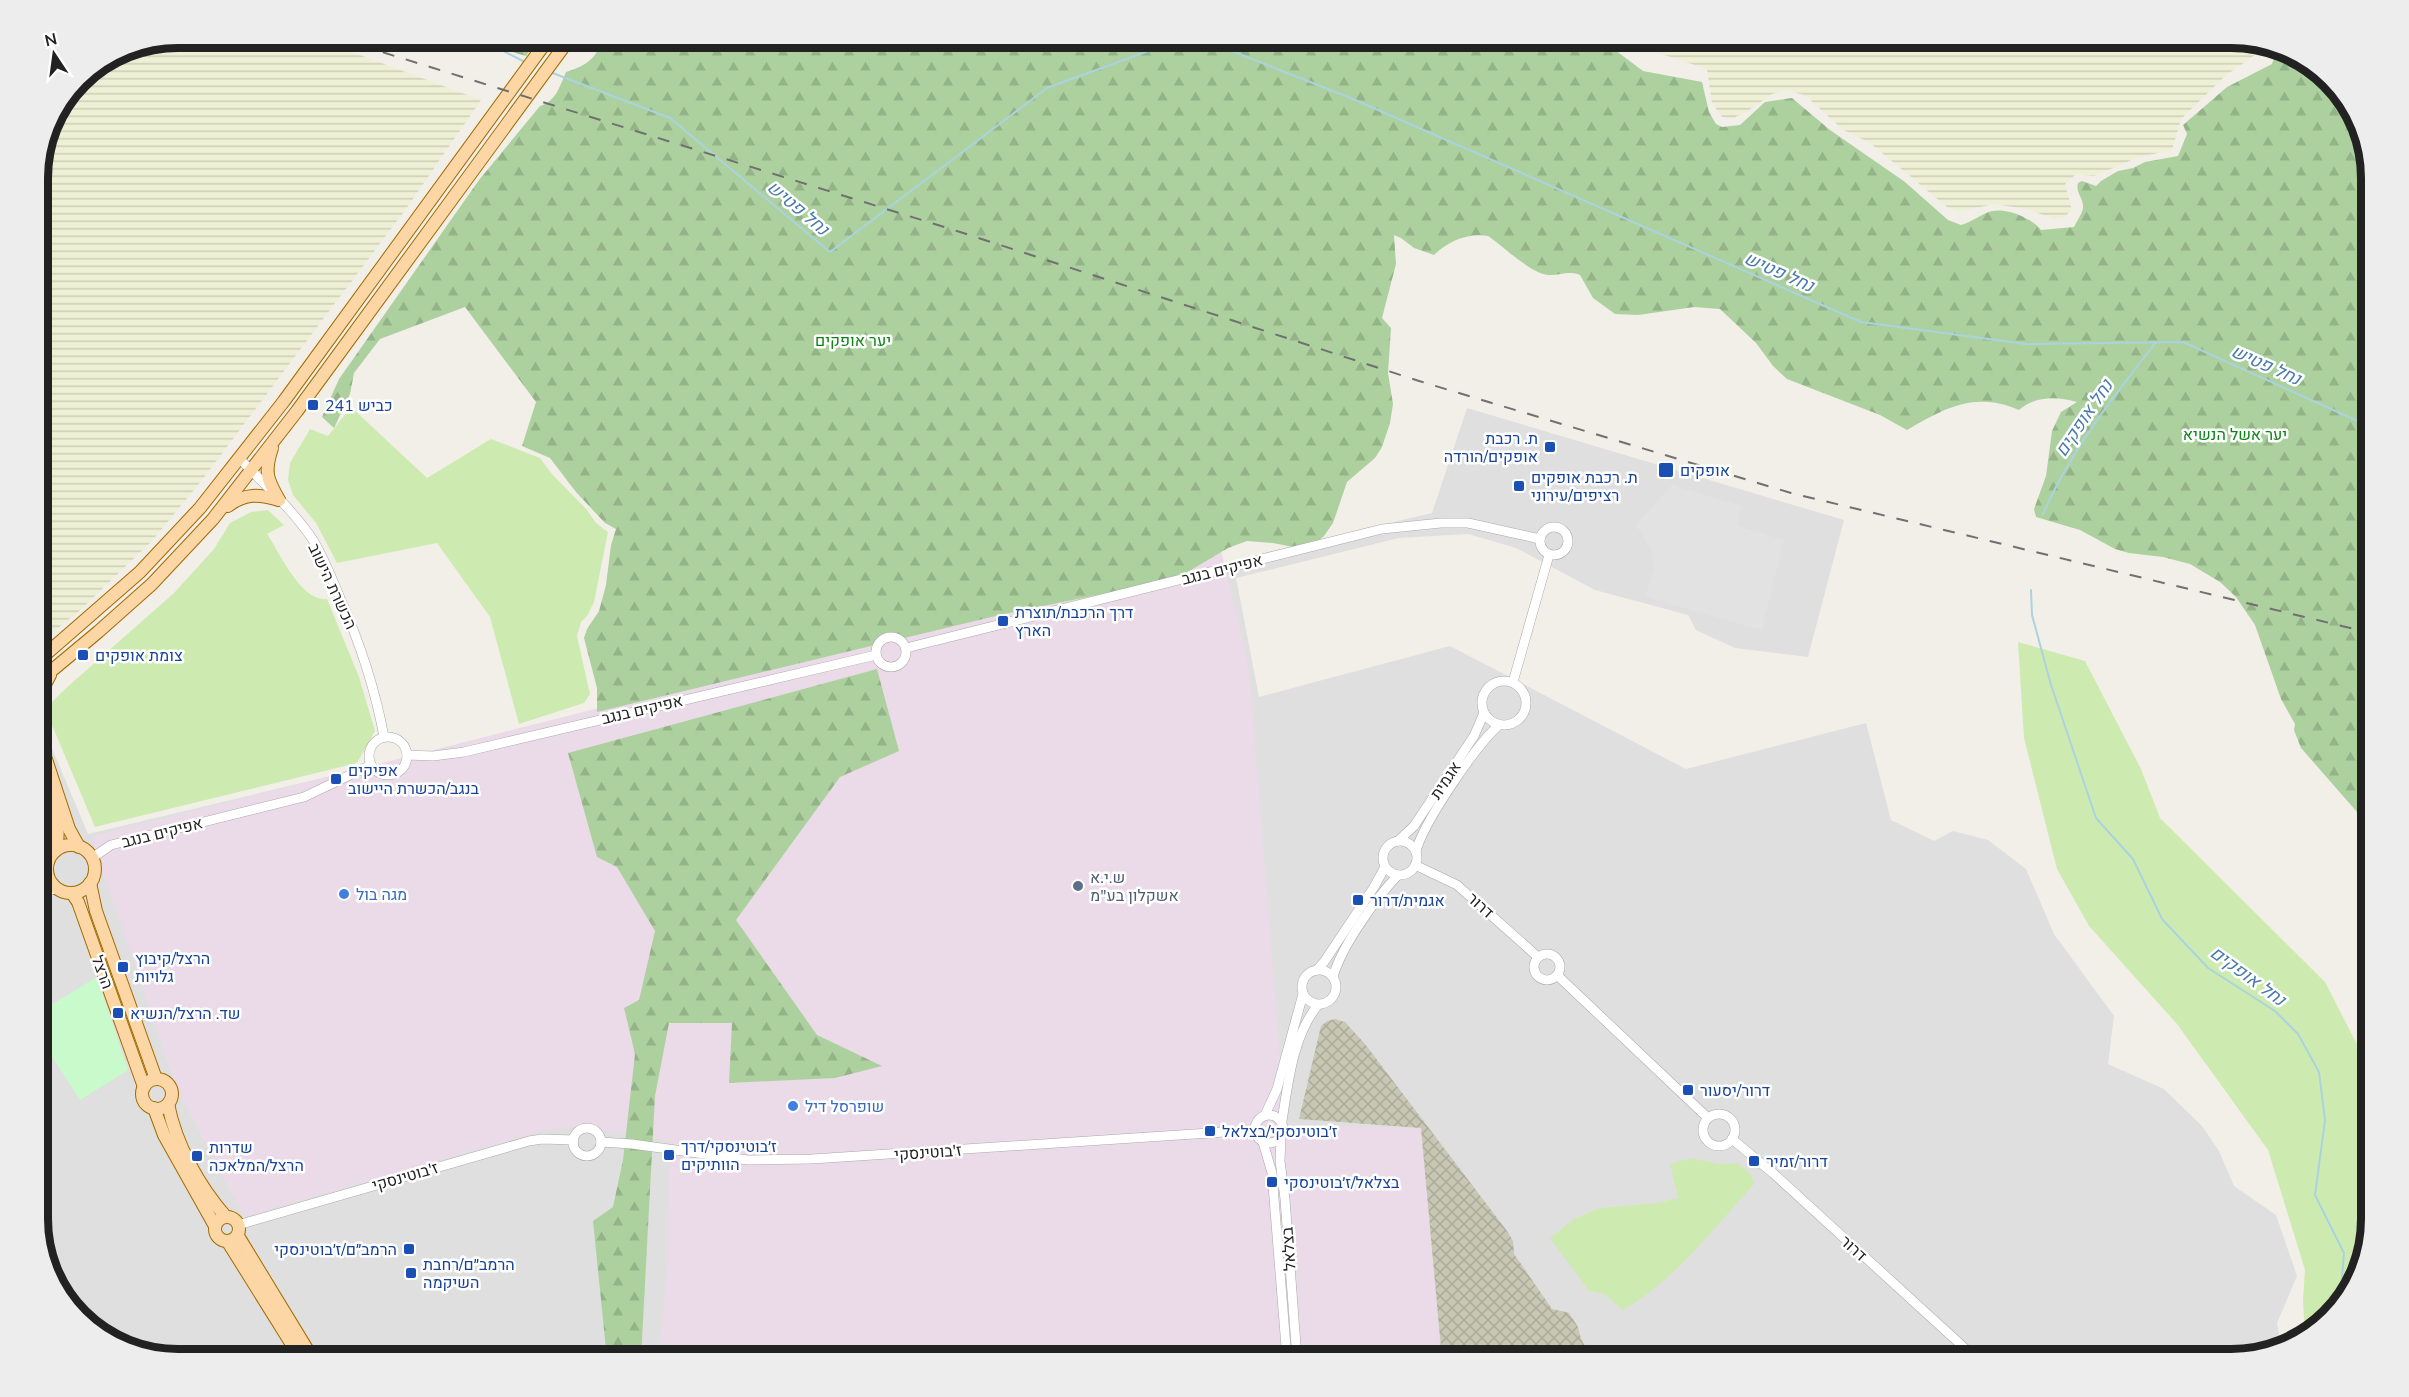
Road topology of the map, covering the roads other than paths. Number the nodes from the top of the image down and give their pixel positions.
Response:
1 (542, 48) edge
2 (562, 48) edge
3 (275, 440) junction
4 (240, 459) junction
5 (251, 471) junction
6 (279, 500) junction
7 (217, 513) junction
8 (1540, 539) junction
9 (1549, 555) junction
10 (906, 648) junction
11 (48, 652) edge
12 (876, 655) junction
13 (58, 666) junction
14 (48, 674) edge
15 (48, 678) edge
16 (1513, 682) junction
17 (1484, 713) junction
18 (1499, 725) junction
19 (384, 737) junction
20 (408, 755) junction
21 (48, 765) edge
22 (371, 765) junction
23 (48, 796) edge
24 (1398, 841) junction
25 (79, 847) junction
26 (55, 851) junction
27 (1416, 851) junction
28 (92, 858) junction
29 (48, 862) edge
30 (1415, 865) junction
31 (1385, 867) junction
32 (1398, 875) junction
33 (48, 876) edge
34 (90, 883) junction
35 (58, 889) junction
36 (48, 891) edge
37 (72, 893) junction
38 (1538, 957) junction
39 (1317, 970) junction
40 (1557, 975) junction
41 (1333, 977) junction
42 (1303, 994) junction
43 (1318, 1005) junction
44 (156, 1079) junction
45 (144, 1087) junction
46 (168, 1104) junction
47 (154, 1108) junction
48 (1265, 1115) junction
49 (1708, 1118) junction
50 (1282, 1121) junction
51 (1255, 1130) junction
52 (1281, 1138) junction
53 (1732, 1139) junction
54 (574, 1140) junction
55 (601, 1142) junction
56 (1263, 1142) junction
57 (225, 1217) junction
58 (215, 1226) junction
59 (235, 1234) junction
60 (296, 1349) edge
61 (307, 1349) edge
62 (1286, 1349) edge
63 (1296, 1349) edge
64 (1966, 1349) edge

1 - 4 main road
2 - 3 main road
3 - 5 main road
3 - 6 main road
4 - 5 street, הכשרת הישוב
4 - 11 main road
5 - 6 street, הכשרת הישוב
5 - 7 main road
6 - 7 main road
6 - 19 street, הכשרת הישוב
7 - 13 main road
8 - 9 street
8 - 9 street
8 - 10 street, אפיקים בנגב
9 - 16 street
10 - 12 street
10 - 12 street
12 - 20 street, אפיקים בנגב
13 - 14 main road
13 - 15 main road
16 - 17 street
16 - 18 street
17 - 18 street
17 - 24 street, אגמית
18 - 27 street, אגמית
19 - 20 street
19 - 22 street
20 - 22 street
21 - 25 main road
22 - 28 street, אפיקים בנגב
23 - 26 main road
24 - 27 street
24 - 31 street
25 - 26 main road
25 - 28 main road
26 - 29 main road
27 - 30 street
28 - 34 main road
30 - 32 street
30 - 38 street, דרור
31 - 32 street
31 - 39 street
32 - 41 street
33 - 35 main road
34 - 37 main road
34 - 44 main road, הרצל
35 - 36 street
35 - 37 main road
37 - 45 main road, הרצל
38 - 40 street
38 - 40 street
39 - 41 street
39 - 42 street
40 - 49 street
41 - 43 street
42 - 43 street
42 - 48 street
43 - 50 street
44 - 45 main road
44 - 46 main road
45 - 47 main road
46 - 47 main road
46 - 57 main road
47 - 58 main road
48 - 50 street
48 - 51 street
49 - 53 street
49 - 53 street
50 - 52 street
51 - 55 street, ז'בוטינסקי
51 - 56 street
52 - 56 street
52 - 63 street, בצלאל
53 - 64 street, דרור
54 - 55 street
54 - 55 street
54 - 59 street, ז'בוטינסקי
56 - 62 street, בצלאל
57 - 58 main road
57 - 59 main road
58 - 59 main road
59 - 60 main road
59 - 61 main road

